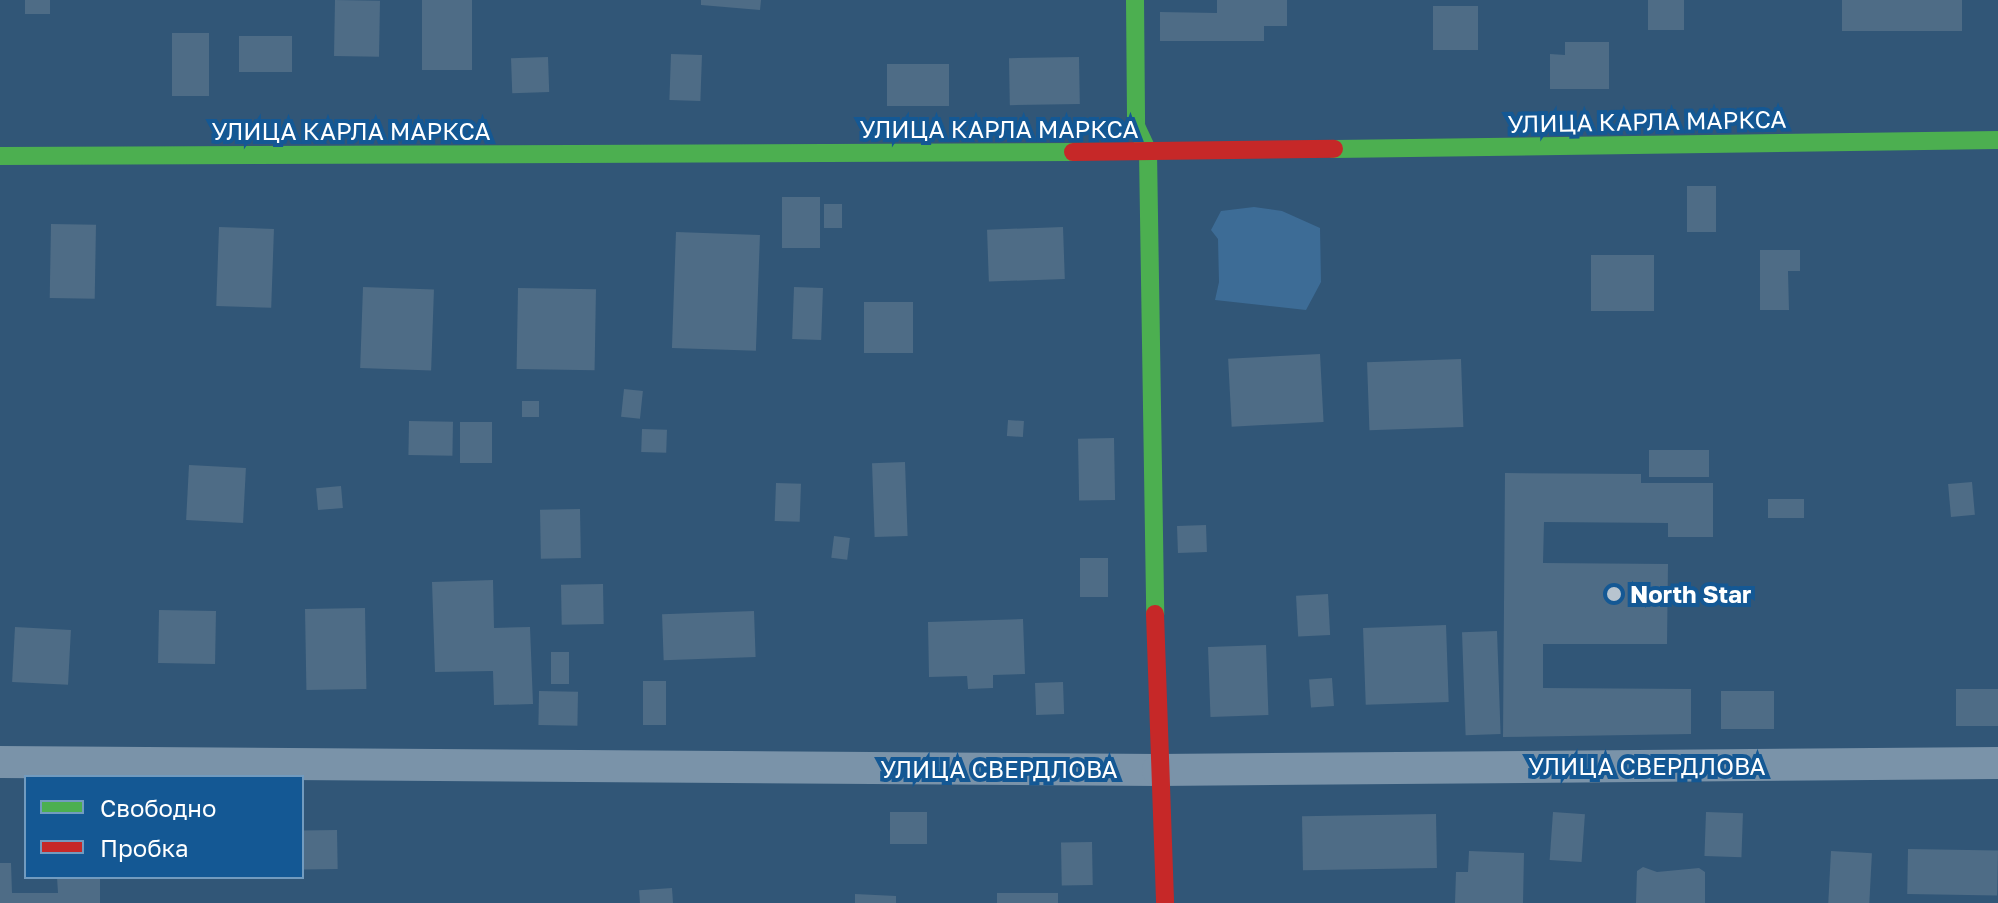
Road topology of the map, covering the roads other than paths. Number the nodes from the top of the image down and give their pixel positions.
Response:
1 (1135, 0) edge
2 (1998, 140) edge
3 (1148, 152) junction
4 (0, 156) edge
5 (0, 762) edge
6 (1998, 763) edge
7 (1158, 770) junction
8 (1165, 903) edge

1 - 3 street
2 - 3 street, УЛИЦА КАРЛА МАРКСА
3 - 4 street, УЛИЦА КАРЛА МАРКСА
3 - 7 street
5 - 7 street, УЛИЦА СВЕРДЛОВА
6 - 7 street, УЛИЦА СВЕРДЛОВА
7 - 8 street

